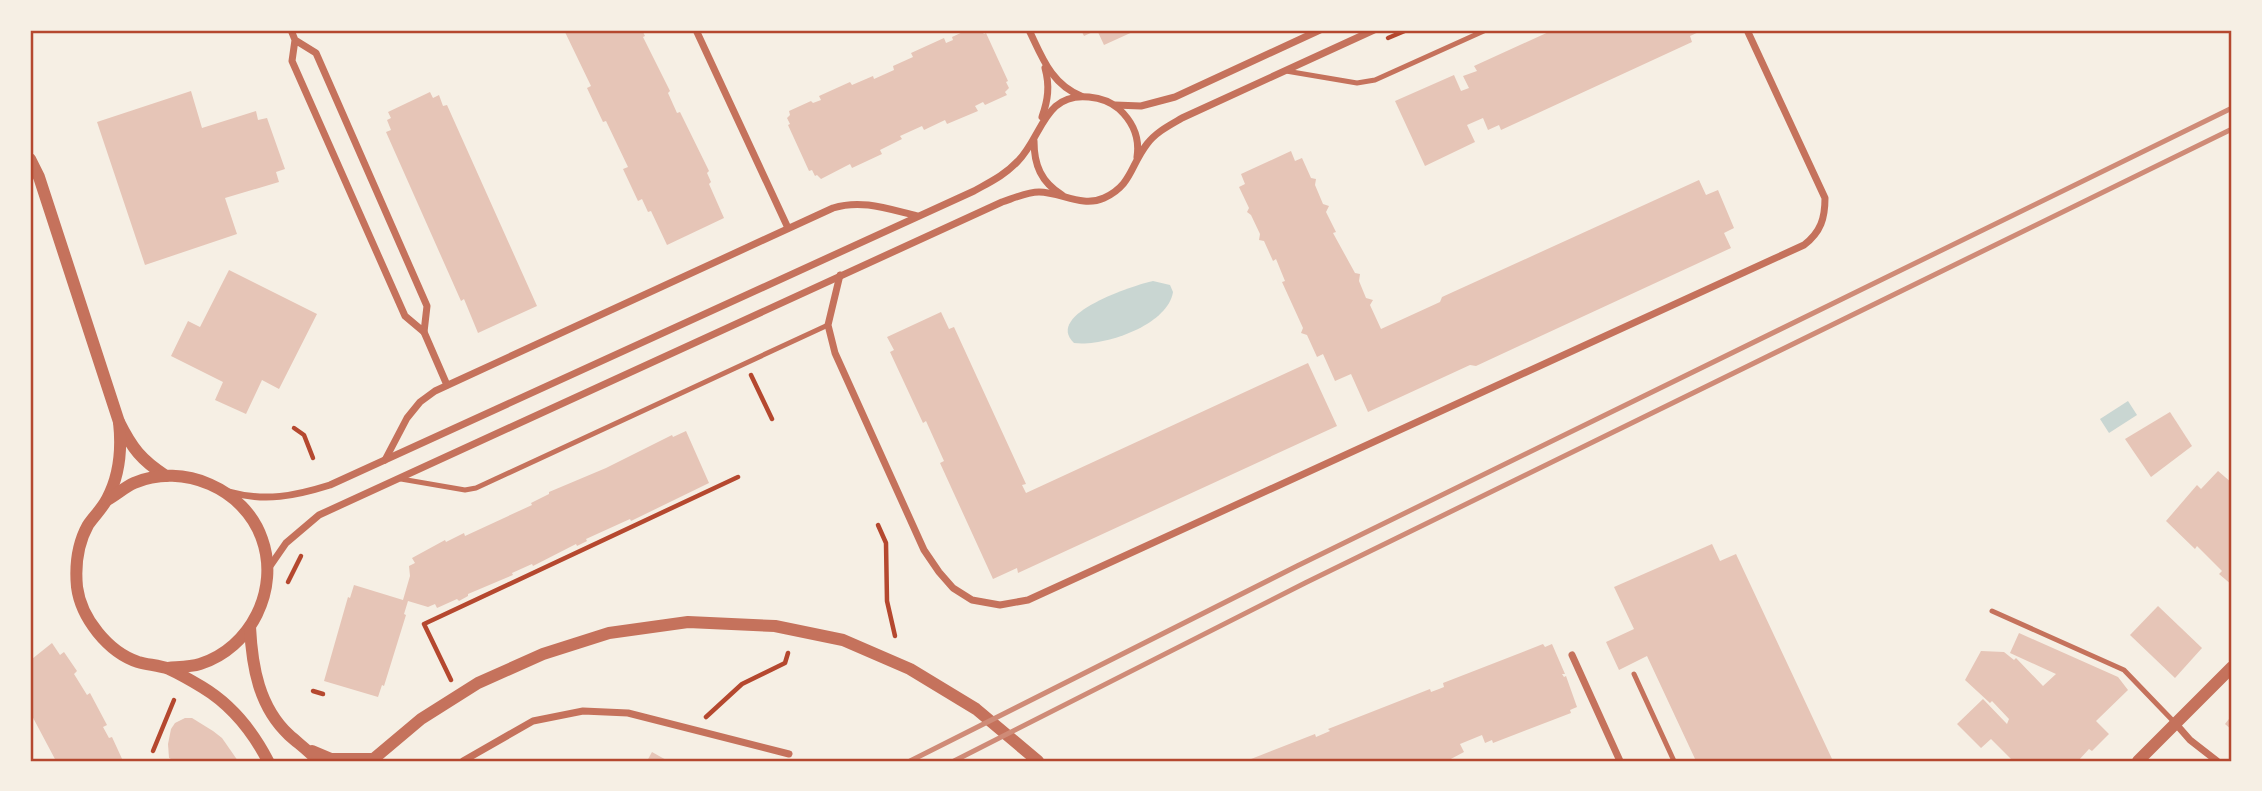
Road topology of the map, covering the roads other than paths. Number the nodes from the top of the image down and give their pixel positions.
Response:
1 (291, 30) edge
2 (696, 30) edge
3 (1029, 30) edge
4 (1320, 30) edge
5 (1374, 30) edge
6 (1486, 30) edge
7 (1747, 30) edge
8 (295, 40) junction
9 (1045, 64) junction
10 (1286, 71) junction
11 (1083, 96) junction
12 (1115, 105) junction
13 (1040, 122) junction
14 (1034, 139) junction
15 (30, 159) edge
16 (1136, 165) junction
17 (1065, 197) junction
18 (918, 216) junction
19 (788, 228) junction
20 (840, 275) junction
21 (828, 324) junction
22 (424, 332) junction
23 (447, 385) junction
24 (119, 422) junction
25 (385, 460) junction
26 (166, 475) junction
27 (398, 478) junction
28 (225, 491) junction
29 (107, 500) junction
30 (268, 569) junction
31 (1992, 611) dead end
32 (250, 628) junction
33 (1572, 655) dead end
34 (2232, 667) edge
35 (168, 668) junction
36 (1634, 674) dead end
37 (2176, 724) junction
38 (307, 749) junction
39 (789, 754) dead end
40 (372, 760) edge
41 (268, 761) edge
42 (318, 761) edge
43 (463, 761) edge
44 (1038, 761) edge
45 (1620, 761) edge
46 (1674, 761) edge
47 (2138, 761) edge
48 (2217, 761) edge

1 - 8 street
2 - 19 street
3 - 9 street
4 - 12 street
5 - 10 street
6 - 10 lane
7 - 21 street
8 - 22 street
8 - 22 street
9 - 11 street
9 - 13 street
10 - 16 street
11 - 12 street
11 - 13 street
12 - 16 street
13 - 14 street
14 - 17 street
14 - 18 street
15 - 24 street
16 - 17 street
17 - 20 street
18 - 19 street
18 - 25 street
19 - 23 street
20 - 21 street
20 - 27 street
21 - 27 lane
22 - 23 street
23 - 25 street
24 - 26 street
24 - 29 street
25 - 28 street
26 - 28 street
26 - 29 street
27 - 30 street
28 - 30 street
29 - 35 street
30 - 32 street
31 - 37 lane
32 - 35 street
32 - 38 street
33 - 45 street
34 - 37 street
35 - 41 street
36 - 46 lane
37 - 47 street
37 - 48 street
38 - 40 street
38 - 42 street
39 - 43 street
40 - 44 street

